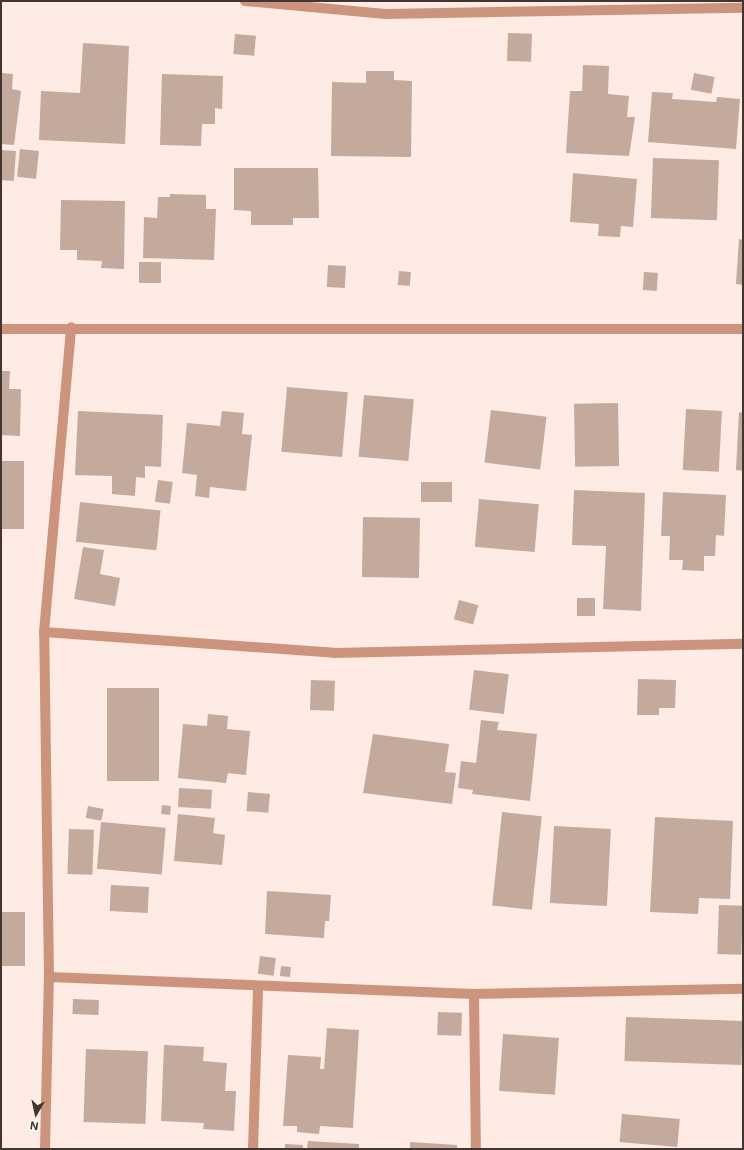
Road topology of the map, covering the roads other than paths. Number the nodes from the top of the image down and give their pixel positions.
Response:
1 (245, 1) edge
2 (643, 6) edge
3 (743, 8) edge
4 (71, 327) junction
5 (1, 329) edge
6 (743, 329) edge
7 (44, 632) junction
8 (743, 644) edge
9 (49, 977) junction
10 (258, 986) junction
11 (743, 989) edge
12 (474, 994) junction
13 (45, 1149) edge
14 (253, 1149) edge
15 (476, 1149) edge

1 - 2 street
2 - 3 street
4 - 5 street
4 - 6 street
4 - 7 street
7 - 8 street
7 - 9 street
9 - 10 street
9 - 13 street
10 - 12 street
10 - 14 street
11 - 12 street
12 - 15 street

